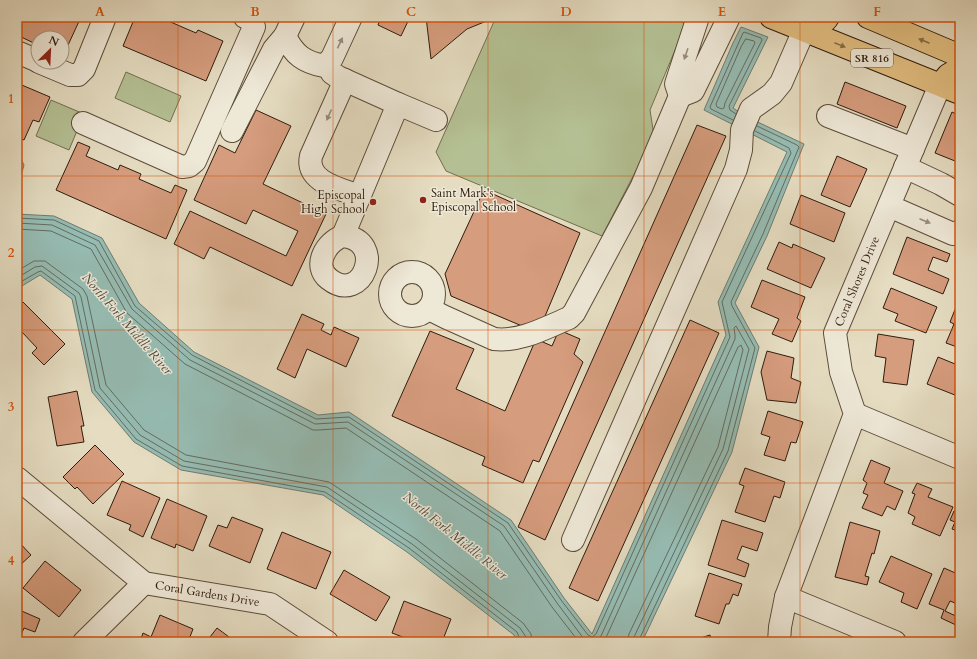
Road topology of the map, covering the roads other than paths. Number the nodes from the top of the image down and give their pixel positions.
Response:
1 (105, 17) edge
2 (245, 17) edge
3 (351, 17) edge
4 (698, 17) edge
5 (729, 17) edge
6 (771, 17) edge
7 (828, 17) edge
8 (868, 17) edge
9 (290, 26) edge
10 (804, 30) junction
11 (17, 52) edge
12 (960, 56) edge
13 (30, 58) edge
14 (324, 66) junction
15 (960, 68) edge
16 (58, 70) edge
17 (345, 80) junction
18 (940, 85) junction
19 (960, 94) edge
20 (680, 96) junction
21 (398, 104) junction
22 (828, 116) dead end
23 (436, 120) dead end
24 (83, 123) dead end
25 (232, 131) dead end
26 (909, 158) junction
27 (960, 195) edge
28 (360, 196) junction
29 (889, 206) junction
30 (960, 231) edge
31 (343, 236) dead end
32 (429, 309) dead end
33 (855, 414) junction
34 (960, 458) edge
35 (17, 478) edge
36 (573, 540) dead end
37 (144, 583) junction
38 (786, 597) junction
39 (319, 640) edge
40 (84, 642) edge
41 (779, 642) edge
42 (895, 642) edge

1 - 16 street
2 - 24 street
14 -> 3 street
4 -> 20 street
5 - 20 street
6 - 10 main road, SR 816
7 - 10 main road
12 -> 8 main road
9 - 14 street
9 - 25 street
10 -> 18 main road, SR 816
10 - 36 street
11 - 13 street
14 - 17 street
15 - 18 main road
17 - 21 street
17 -> 28 street
18 - 19 main road, SR 816
18 - 26 street, Coral Shores Drive
20 - 32 street
21 - 23 street
21 - 28 street
22 - 26 street
26 - 27 street
26 - 29 street, Coral Shores Drive
28 - 31 street
29 -> 30 street
29 - 33 street, Coral Shores Drive
33 - 34 street
33 - 38 street
35 - 37 street, Coral Gardens Drive
37 - 39 street, Coral Gardens Drive
37 - 40 street
38 - 41 street
38 - 42 street

